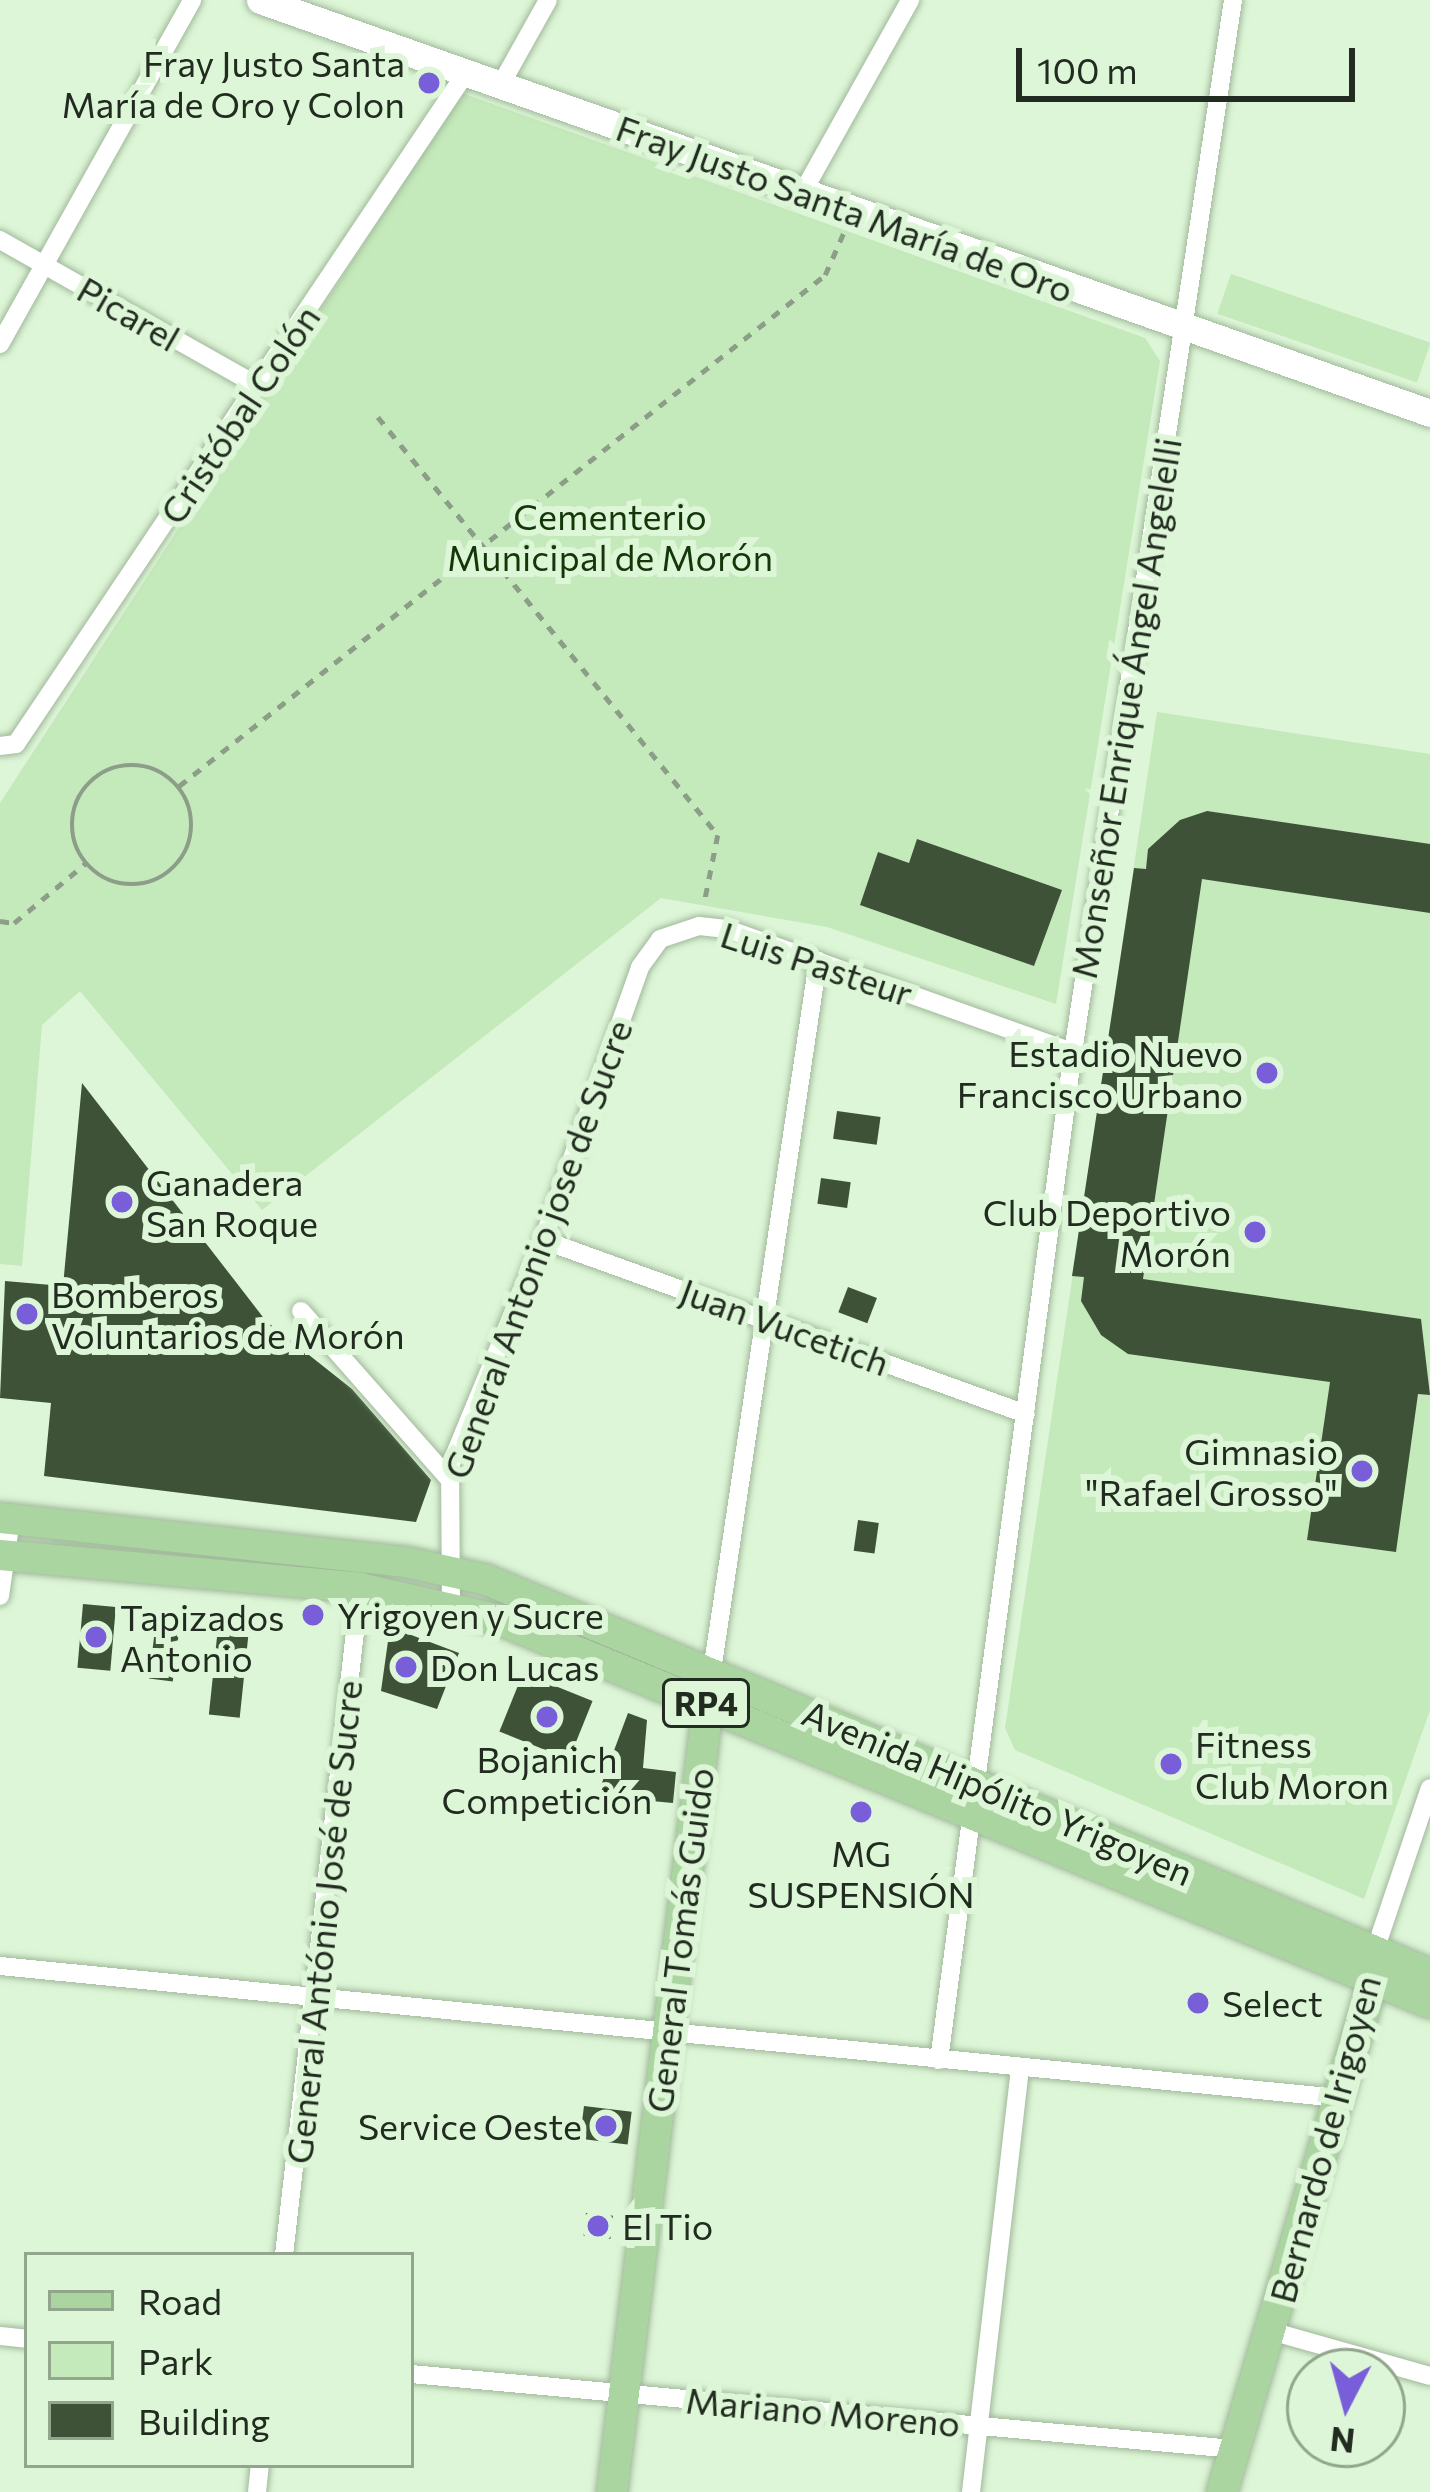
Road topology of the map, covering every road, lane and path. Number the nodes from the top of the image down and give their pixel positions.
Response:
1 (192, 0) edge
2 (260, 0) edge
3 (548, 0) edge
4 (910, 0) edge
5 (1233, 0) edge
6 (464, 74) junction
7 (500, 86) junction
8 (804, 190) junction
9 (855, 209) junction
10 (0, 240) edge
11 (45, 265) junction
12 (1181, 329) junction
13 (0, 344) edge
14 (258, 386) junction
15 (1430, 413) edge
16 (378, 417) dead end
17 (485, 544) junction
18 (4, 748) edge
19 (179, 786) junction
20 (86, 863) junction
21 (704, 905) dead end
22 (0, 921) edge
23 (818, 961) junction
24 (640, 967) joint
25 (1073, 1052) junction
26 (543, 1240) junction
27 (301, 1311) dead end
28 (768, 1318) junction
29 (1026, 1414) junction
30 (448, 1478) junction
31 (6, 1518) edge
32 (3, 1555) edge
33 (456, 1571) junction
34 (360, 1588) junction
35 (0, 1596) edge
36 (451, 1605) junction
37 (712, 1671) junction
38 (707, 1703) junction
39 (977, 1782) junction
40 (1430, 1788) edge
41 (970, 1814) junction
42 (0, 1966) edge
43 (1373, 1968) junction
44 (1430, 1974) edge
45 (315, 1998) junction
46 (1430, 2003) edge
47 (668, 2031) junction
48 (939, 2060) junction
49 (1020, 2068) junction
50 (1339, 2098) junction
51 (284, 2252) edge
52 (1271, 2331) junction
53 (414, 2374) edge
54 (1430, 2376) edge
55 (623, 2394) junction
56 (979, 2425) junction
57 (1234, 2449) junction
58 (612, 2492) edge
59 (971, 2492) edge
60 (1222, 2492) edge

1 - 11 street
2 - 6 street, Fray Justo Santa María de Oro
3 - 7 street
4 - 8 street
5 - 12 street, Monseñor Enrique Ángel Angelelli
6 - 7 street, Fray Justo Santa María de Oro
6 - 14 street, Cristóbal Colón
7 - 8 street, Fray Justo Santa María de Oro
8 - 9 street, Fray Justo Santa María de Oro
9 - 12 street, Fray Justo Santa María de Oro
9 - 17 path
10 - 11 street, Picarel
11 - 13 street
11 - 14 street, Picarel
12 - 15 street, Fray Justo Santa María de Oro
12 - 25 street, Monseñor Enrique Ángel Angelelli
14 - 18 street, Cristóbal Colón
16 - 17 path
17 - 19 path
17 - 21 path
19 - 20 path
19 - 20 path
20 - 22 path
23 - 24 street, Luis Pasteur
23 - 25 street, Luis Pasteur
23 - 28 street, General Tomás Guido
24 - 26 street, General Antonio jose de Sucre
25 - 29 street, Monseñor Enrique Ángel Angelelli
26 - 28 street, Juan Vucetich
26 - 30 street, General Antonio jose de Sucre
27 - 30 street
28 - 29 street, Juan Vucetich
28 - 37 street, General Tomás Guido
29 - 39 street, Monseñor Enrique Ángel Angelelli
30 - 33 street, General Antonio jose de Sucre
31 - 32 street
31 - 33 main road, Avenida Hipólito Yrigoyen / RP4
32 - 34 main road, Avenida Hipólito Yrigoyen / RP4
32 - 35 street
33 - 36 street, General Antonio jose de Sucre
33 - 37 main road, Avenida Hipólito Yrigoyen / RP4
34 - 36 main road, Avenida Hipólito Yrigoyen / RP4
34 - 45 street, General António José de Sucre
36 - 38 main road, Avenida Hipólito Yrigoyen / RP4
37 - 38 main road, General Tomás Guido / RP4
37 - 39 main road, Avenida Hipólito Yrigoyen / RP4
38 - 41 main road, Avenida Hipólito Yrigoyen / RP4
38 - 47 main road, General Tomás Guido / RP4
39 - 41 street, Monseñor Enrique Ángel Angelelli
39 - 43 main road, Avenida Hipólito Yrigoyen / RP4
40 - 43 street, Bernardo de Irigoyen
41 - 43 main road, Avenida Hipólito Yrigoyen / RP4
41 - 48 street, Monseñor Enrique Ángel Angelelli
42 - 45 street
43 - 44 main road, Avenida Hipólito Yrigoyen
43 - 46 main road, Avenida Hipólito Yrigoyen
43 - 50 main road, Bernardo de Irigoyen
45 - 47 street
45 - 51 street, General António José de Sucre
47 - 48 street
47 - 55 main road, General Tomás Guido / RP4
48 - 49 street
49 - 50 street
49 - 56 street
50 - 52 main road, Bernardo de Irigoyen
52 - 54 street
52 - 57 main road, Bernardo de Irigoyen
53 - 55 street, Mariano Moreno
55 - 56 street, Mariano Moreno
55 - 58 main road, General Tomás Guido / RP4
56 - 57 street, Mariano Moreno
56 - 59 street
57 - 60 main road, Bernardo de Irigoyen

